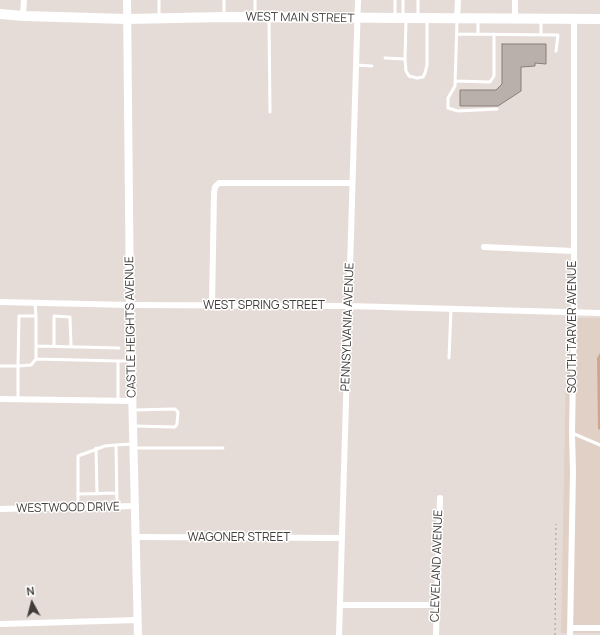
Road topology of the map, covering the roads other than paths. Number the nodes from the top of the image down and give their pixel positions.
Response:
1 (24, 0) edge
2 (127, 0) edge
3 (159, 0) edge
4 (224, 0) edge
5 (255, 0) edge
6 (358, 0) edge
7 (395, 0) edge
8 (403, 0) edge
9 (418, 0) edge
10 (458, 0) edge
11 (515, 0) edge
12 (0, 14) edge
13 (23, 16) junction
14 (224, 17) junction
15 (159, 18) junction
16 (255, 18) junction
17 (269, 18) junction
18 (127, 19) junction
19 (357, 19) junction
20 (402, 19) junction
21 (422, 19) junction
22 (457, 19) junction
23 (478, 19) junction
24 (515, 19) junction
25 (541, 19) junction
26 (574, 19) junction
27 (600, 19) edge
28 (456, 34) junction
29 (478, 34) junction
30 (494, 34) junction
31 (541, 34) junction
32 (556, 51) dead end
33 (385, 58) dead end
34 (405, 59) junction
35 (356, 65) junction
36 (372, 66) dead end
37 (455, 81) junction
38 (497, 109) dead end
39 (270, 112) dead end
40 (352, 183) junction
41 (484, 247) dead end
42 (573, 252) junction
43 (0, 302) edge
44 (35, 303) junction
45 (130, 305) junction
46 (212, 306) junction
47 (349, 306) junction
48 (451, 309) junction
49 (574, 313) junction
50 (600, 313) edge
51 (36, 316) junction
52 (36, 346) junction
53 (54, 346) junction
54 (71, 346) junction
55 (119, 348) dead end
56 (449, 358) dead end
57 (36, 359) junction
58 (118, 361) junction
59 (131, 361) junction
60 (0, 366) edge
61 (18, 366) junction
62 (0, 399) edge
63 (18, 399) junction
64 (118, 401) junction
65 (132, 406) junction
66 (133, 426) junction
67 (572, 433) junction
68 (116, 445) junction
69 (600, 445) edge
70 (134, 446) junction
71 (96, 448) junction
72 (223, 448) dead end
73 (117, 493) junction
74 (78, 494) junction
75 (97, 494) junction
76 (440, 498) dead end
77 (136, 506) junction
78 (78, 507) junction
79 (117, 507) junction
80 (0, 509) edge
81 (136, 537) junction
82 (342, 538) junction
83 (341, 605) junction
84 (436, 605) junction
85 (138, 620) junction
86 (0, 624) edge
87 (570, 628) junction
88 (600, 628) edge
89 (138, 635) edge
90 (339, 635) edge
91 (436, 635) edge
92 (570, 635) edge

1 - 13 street
2 - 18 street, CASTLE HEIGHTS AVENUE
3 - 15 lane
4 - 14 lane
5 - 16 lane
6 - 19 street, PENNSYLVANIA AVENUE
7 - 20 lane
8 - 20 lane
9 - 21 lane
10 - 22 street
11 - 24 street
12 - 13 main road, WEST MAIN STREET
13 - 18 main road, WEST MAIN STREET
14 - 15 main road, WEST MAIN STREET
14 - 16 main road, WEST MAIN STREET
15 - 18 main road, WEST MAIN STREET
16 - 17 main road, WEST MAIN STREET
17 - 19 main road, WEST MAIN STREET
17 - 39 lane
18 - 45 street, CASTLE HEIGHTS AVENUE
19 - 20 main road, WEST MAIN STREET
19 - 35 street, PENNSYLVANIA AVENUE
20 - 21 main road, WEST MAIN STREET
20 - 34 lane
21 - 22 main road, WEST MAIN STREET
21 - 34 lane
22 - 23 main road, WEST MAIN STREET
22 - 28 lane
23 - 24 main road, WEST MAIN STREET
23 - 29 lane
24 - 25 main road, WEST MAIN STREET
25 - 26 main road, WEST MAIN STREET
25 - 31 lane
26 - 27 main road, WEST MAIN STREET
26 - 42 street, SOUTH TARVER AVENUE
28 - 29 lane
28 - 37 lane
29 - 30 lane
30 - 31 lane
30 - 37 lane
31 - 32 lane
33 - 34 lane
35 - 36 lane
35 - 40 street, PENNSYLVANIA AVENUE
37 - 38 lane
40 - 46 street
40 - 47 street, PENNSYLVANIA AVENUE
41 - 42 street
42 - 49 street, SOUTH TARVER AVENUE
43 - 44 street, WEST SPRING STREET
44 - 45 street, WEST SPRING STREET
44 - 51 lane
45 - 46 street, WEST SPRING STREET
45 - 59 street, CASTLE HEIGHTS AVENUE
46 - 47 street, WEST SPRING STREET
47 - 48 street, WEST SPRING STREET
47 - 82 street, PENNSYLVANIA AVENUE
48 - 49 street, WEST SPRING STREET
48 - 56 lane
49 - 50 street, WEST SPRING STREET
49 - 67 street, SOUTH TARVER AVENUE
51 - 52 lane
51 - 61 lane
52 - 53 lane
52 - 57 lane
53 - 54 lane
53 - 54 lane
54 - 55 lane
57 - 58 lane
57 - 61 lane
58 - 59 lane
58 - 64 lane
59 - 65 street, CASTLE HEIGHTS AVENUE
60 - 61 lane
61 - 63 lane
62 - 63 street
63 - 64 street
64 - 65 street
65 - 66 street, CASTLE HEIGHTS AVENUE
65 - 66 lane
66 - 70 street, CASTLE HEIGHTS AVENUE
67 - 69 lane
67 - 87 street, SOUTH TARVER AVENUE
68 - 70 lane
68 - 71 lane
68 - 73 lane
70 - 72 lane
70 - 77 street, CASTLE HEIGHTS AVENUE
71 - 74 lane
71 - 75 lane
73 - 75 lane
73 - 79 lane
74 - 75 lane
74 - 78 lane
76 - 84 street, CLEVELAND AVENUE
77 - 79 street, WESTWOOD DRIVE
77 - 81 street, CASTLE HEIGHTS AVENUE
78 - 79 street, WESTWOOD DRIVE
78 - 80 street, WESTWOOD DRIVE
81 - 82 street, WAGONER STREET
81 - 85 street, CASTLE HEIGHTS AVENUE
82 - 83 street, PENNSYLVANIA AVENUE
83 - 84 street
83 - 90 street, PENNSYLVANIA AVENUE
84 - 91 street, CLEVELAND AVENUE
85 - 86 street
85 - 89 street, CASTLE HEIGHTS AVENUE
87 - 88 street
87 - 92 street, SOUTH TARVER AVENUE

